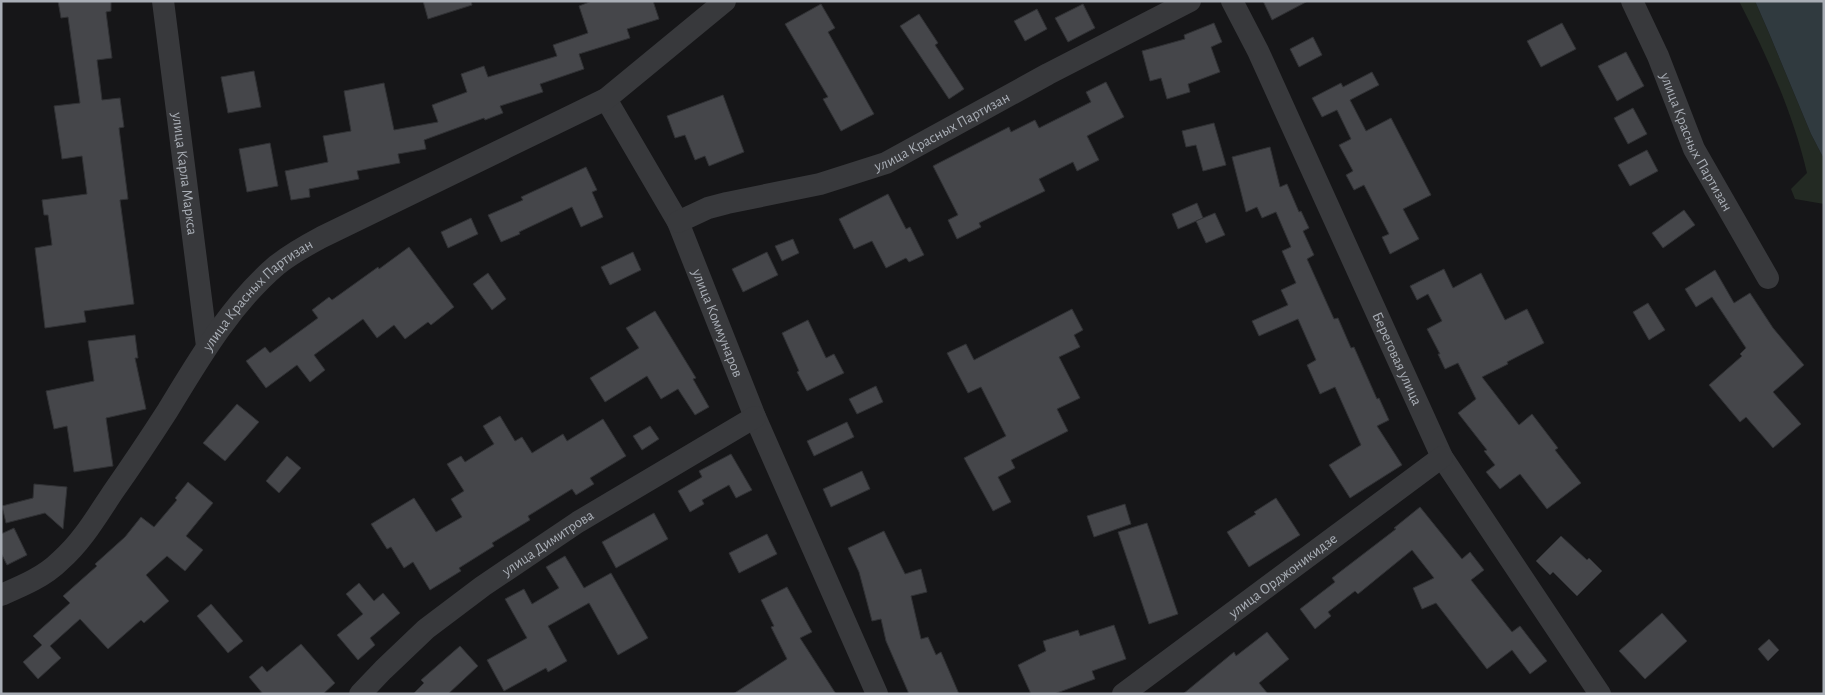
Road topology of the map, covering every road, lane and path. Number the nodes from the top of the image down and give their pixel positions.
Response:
1 (163, 1) edge
2 (725, 1) edge
3 (1190, 1) edge
4 (1232, 1) edge
5 (1632, 1) edge
6 (606, 99) junction
7 (678, 222) junction
8 (1768, 278) dead end
9 (207, 346) junction
10 (755, 416) junction
11 (1442, 457) junction
12 (1, 595) edge
13 (360, 694) edge
14 (877, 694) edge
15 (1123, 694) edge
16 (1600, 694) edge

1 - 9 street, улица Карла Маркса
2 - 6 street
3 - 7 street, улица Красных Партизан
4 - 11 street, Береговая улица
5 - 8 street, улица Красных Партизан
6 - 7 street, улица Коммунаров
6 - 9 street, улица Красных Партизан
7 - 10 street, улица Коммунаров
9 - 12 street, улица Красных Партизан
10 - 13 street, улица Димитрова
10 - 14 street, улица Коммунаров
11 - 15 street, улица Орджоникидзе
11 - 16 street, Береговая улица

